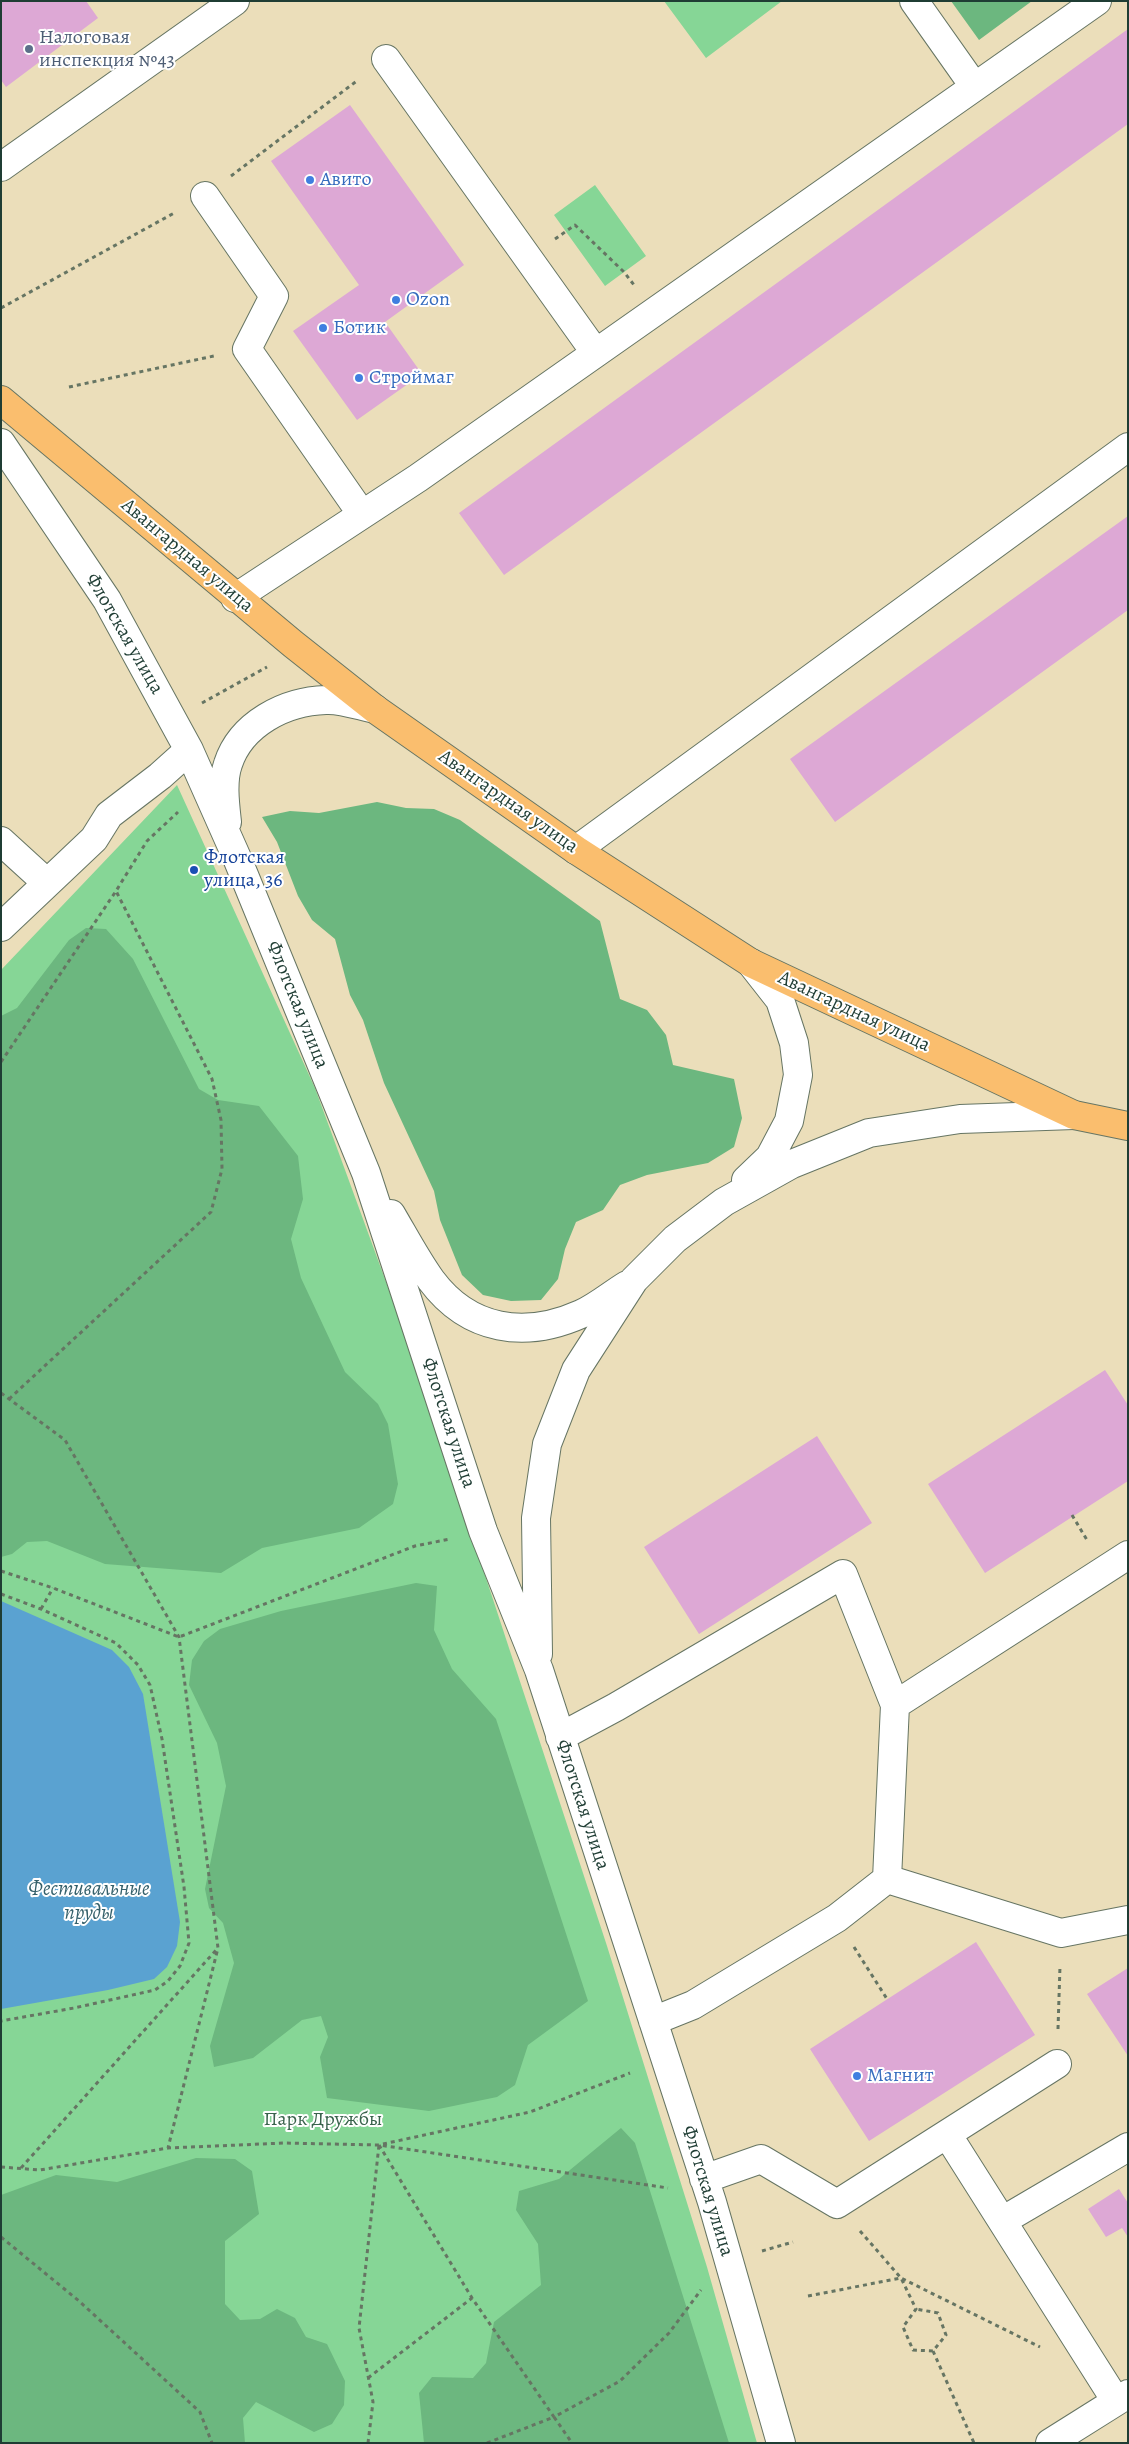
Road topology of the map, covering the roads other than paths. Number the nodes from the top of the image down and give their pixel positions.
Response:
1 (235, 1) edge
2 (914, 1) edge
3 (1097, 1) edge
4 (386, 59) dead end
5 (974, 86) junction
6 (1, 167) edge
7 (205, 196) dead end
8 (595, 352) junction
9 (1, 400) edge
10 (1, 443) edge
11 (1128, 447) edge
12 (361, 513) junction
13 (235, 598) junction
14 (375, 709) junction
15 (189, 750) junction
16 (228, 836) junction
17 (1, 841) edge
18 (576, 850) junction
19 (47, 883) junction
20 (1, 927) edge
21 (751, 964) junction
22 (1074, 1115) junction
23 (1124, 1120) edge
24 (366, 1174) junction
25 (724, 1202) junction
26 (634, 1280) junction
27 (1128, 1555) edge
28 (539, 1670) junction
29 (895, 1705) junction
30 (560, 1737) junction
31 (887, 1879) junction
32 (1128, 1920) edge
33 (653, 2020) junction
34 (1057, 2064) road end
35 (947, 2134) junction
36 (1128, 2147) edge
37 (704, 2179) junction
38 (1002, 2221) junction
39 (1122, 2398) edge
40 (781, 2443) edge
41 (1050, 2443) edge

1 - 6 street
2 - 5 street
3 - 5 street
4 - 8 street
5 - 8 street
7 - 12 street
8 - 12 street
9 - 13 main road, Авангардная улица
10 - 15 street, Флотская улица
11 - 18 street
12 - 13 street
13 - 14 main road, Авангардная улица
14 - 16 street, Флотская улица
14 - 18 main road, Авангардная улица
15 - 16 street, Флотская улица
15 - 19 street
16 - 24 street, Флотская улица
17 - 19 street
18 - 21 main road, Авангардная улица
19 - 20 street
21 - 22 main road, Авангардная улица
21 - 25 street
22 - 23 main road, Авангардная улица
22 - 25 street, Авангардная улица
24 - 26 street, Флотская улица
24 - 28 street, Флотская улица
25 - 26 street, Авангардная улица
26 - 28 street, Авангардная улица
27 - 29 street
28 - 30 street, Флотская улица
29 - 30 street
29 - 31 street
30 - 33 street, Флотская улица
31 - 32 street
31 - 33 street
33 - 37 street, Флотская улица
34 - 35 street
35 - 37 street
35 - 38 street
36 - 38 street
37 - 40 street, Флотская улица
38 - 39 street
39 - 41 street

